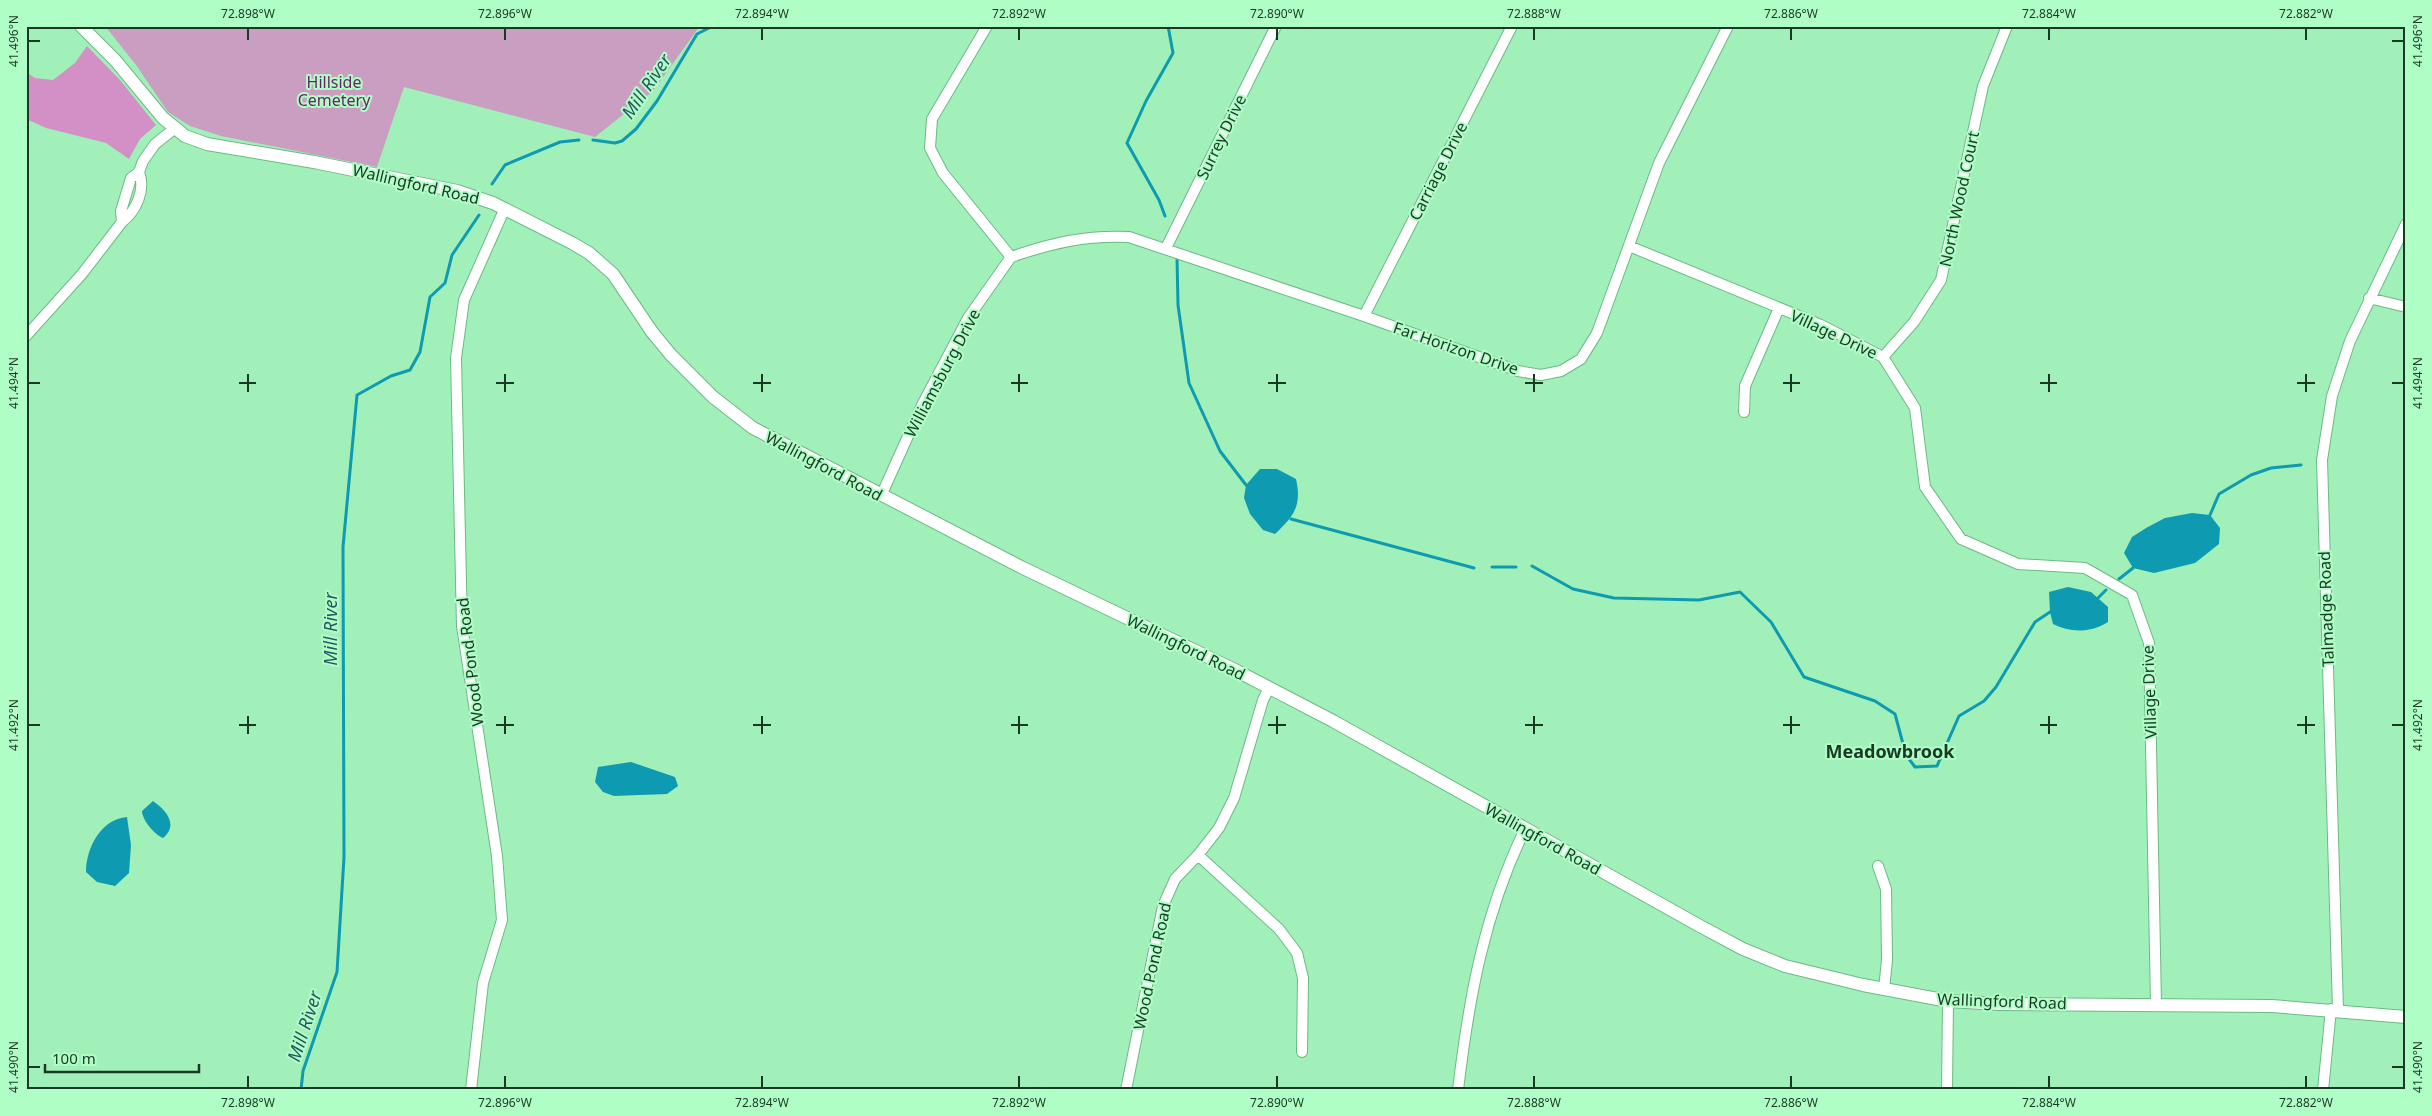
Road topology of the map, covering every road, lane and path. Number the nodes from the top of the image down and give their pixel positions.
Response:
1 (80, 26) edge
2 (987, 26) edge
3 (1276, 26) edge
4 (1512, 26) edge
5 (1728, 26) edge
6 (2007, 26) edge
7 (174, 129) junction
8 (504, 208) junction
9 (2406, 224) edge
10 (1629, 246) junction
11 (1166, 248) junction
12 (1011, 257) junction
13 (2369, 298) junction
14 (2406, 307) edge
15 (1779, 308) junction
16 (1364, 316) junction
17 (26, 336) edge
18 (1883, 357) junction
19 (1744, 412) dead end
20 (882, 496) junction
21 (1268, 688) junction
22 (1525, 829) junction
23 (1198, 855) junction
24 (1878, 866) dead end
25 (1884, 989) junction
26 (1948, 1001) junction
27 (2156, 1004) junction
28 (2334, 1009) junction
29 (2406, 1017) edge
30 (1302, 1052) dead end
31 (471, 1090) edge
32 (1126, 1090) edge
33 (1458, 1090) edge
34 (1947, 1090) edge
35 (2323, 1090) edge

1 - 7 street, Wallingford Road
2 - 12 street
3 - 11 street, Surrey Drive
4 - 16 street, Carriage Drive
5 - 10 street, Far Horizon Drive
6 - 18 street, North Wood Court
7 - 8 street, Wallingford Road
7 - 17 street
8 - 20 street, Wallingford Road
8 - 31 street, Wood Pond Road
9 - 13 street, Talmadge Road
10 - 15 street, Village Drive
10 - 16 street, Far Horizon Drive
11 - 12 street, Far Horizon Drive
11 - 16 street, Far Horizon Drive
12 - 20 street, Williamsburg Drive
13 - 14 street
13 - 28 street, Talmadge Road
15 - 18 street, Village Drive
15 - 19 street
18 - 27 street, Village Drive
20 - 21 street, Wallingford Road
21 - 22 street, Wallingford Road
21 - 23 street, Wood Pond Road
22 - 25 street, Wallingford Road
22 - 33 street
23 - 30 street
23 - 32 street, Wood Pond Road
24 - 25 street
25 - 26 street, Wallingford Road
26 - 27 street, Wallingford Road
26 - 34 street
27 - 28 street, Wallingford Road
28 - 29 street, Wallingford Road
28 - 35 street, Talmadge Road

